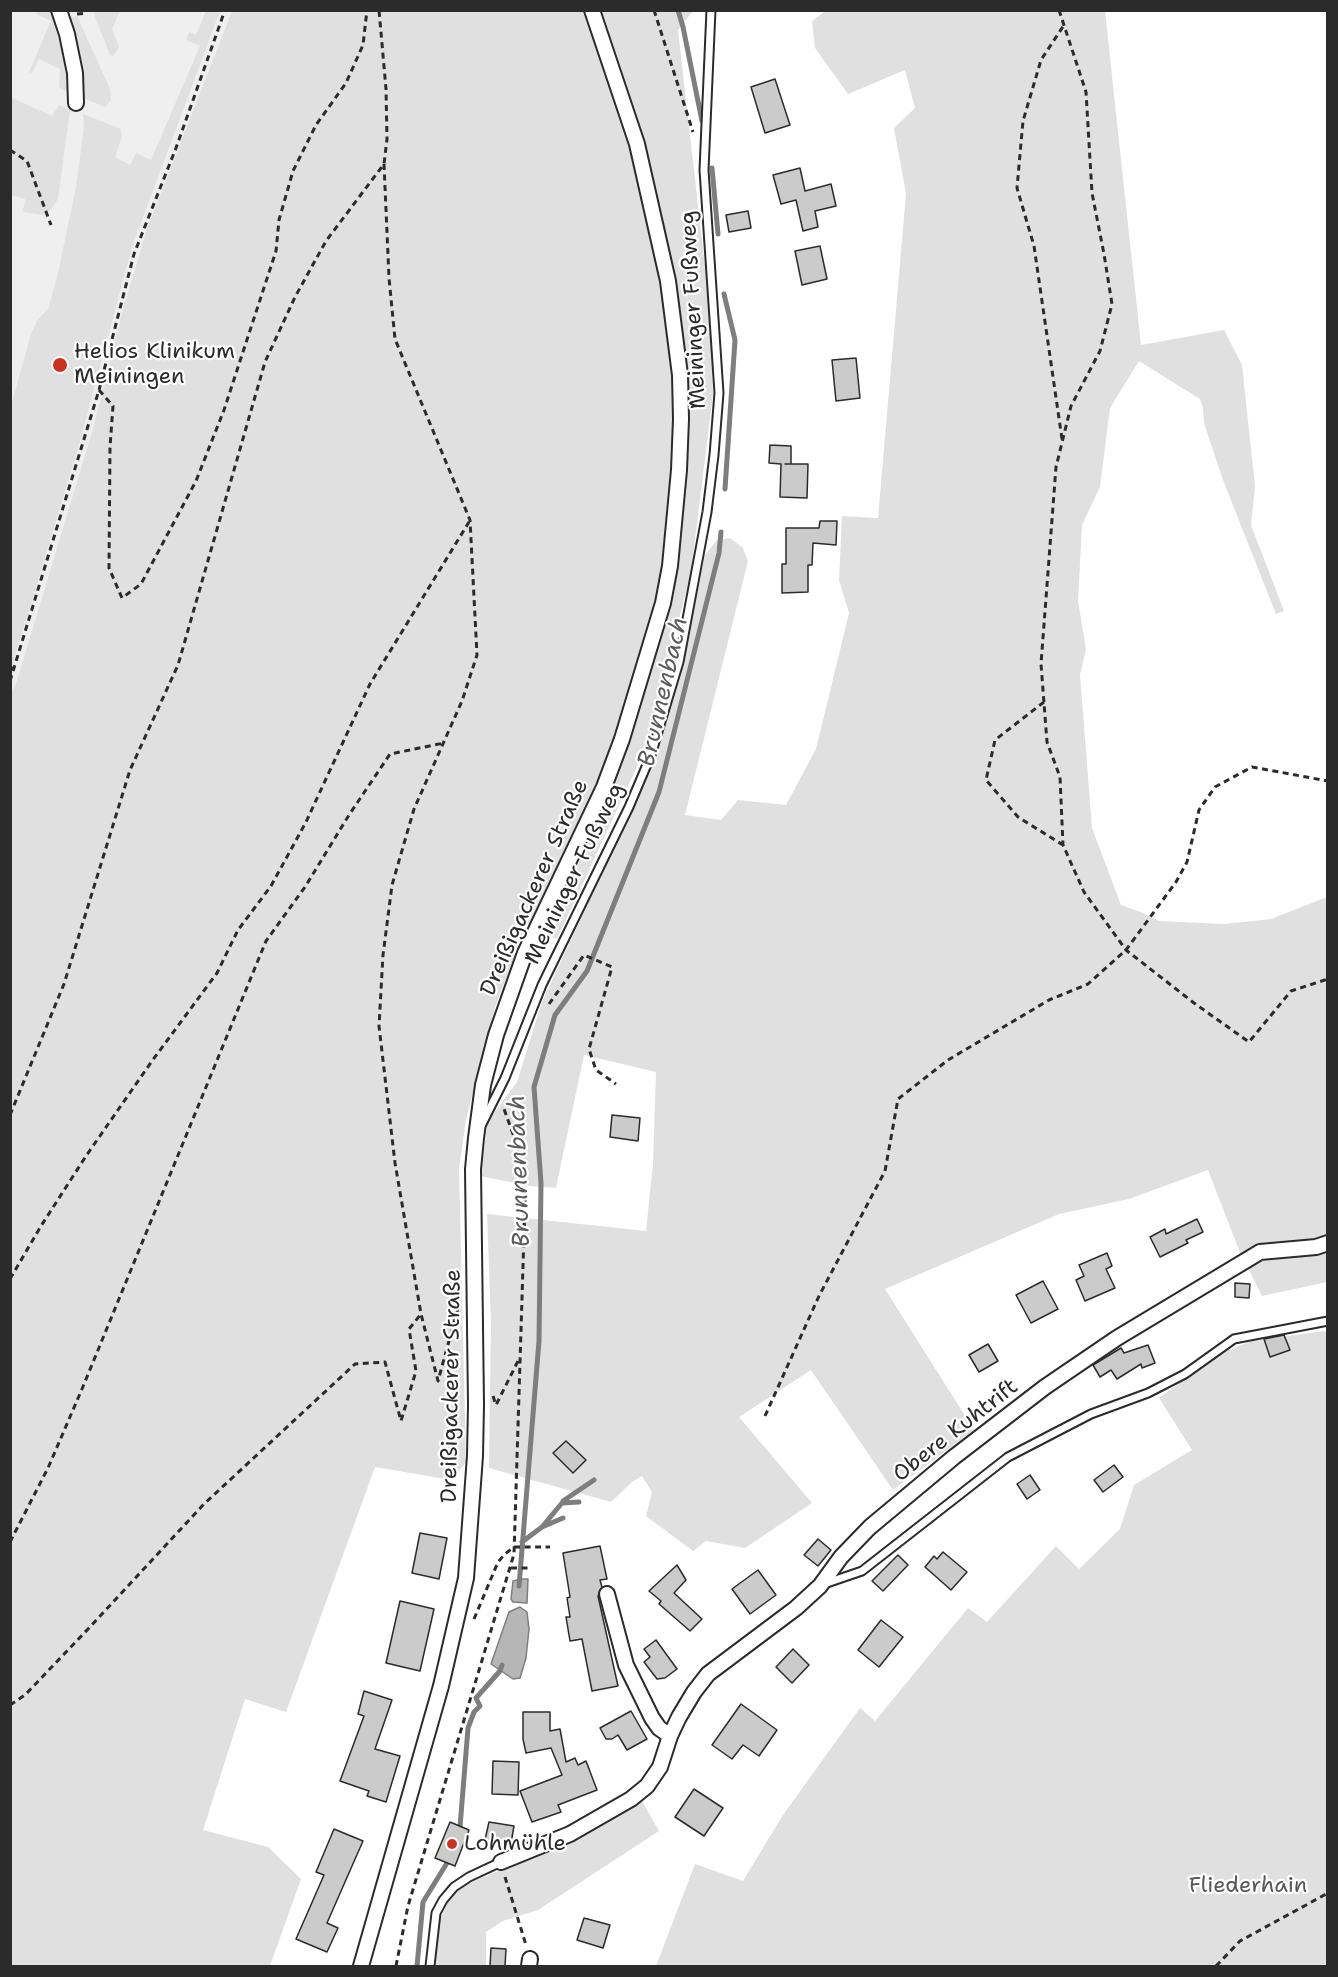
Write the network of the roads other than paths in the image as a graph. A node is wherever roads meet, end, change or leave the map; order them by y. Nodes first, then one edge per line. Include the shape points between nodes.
1 (59, 10) edge
2 (592, 10) edge
3 (711, 10) edge
4 (76, 103) dead end
5 (476, 1138) junction
6 (1328, 1243) edge
7 (1328, 1321) edge
8 (820, 1586) junction
9 (607, 1594) dead end
10 (670, 1736) junction
11 (501, 1862) joint
12 (361, 1966) edge
13 (430, 1966) edge

1 - 4 street via 75,73
2 - 5 street, Dreißigackerer Straße via 637,144 668,281 680,375 681,419 670,566 663,603 604,787 548,900 510,990 483,1085
3 - 5 lane, Meininger Fußweg via 704,170 719,393 707,512 679,662 651,755 629,807 542,985
5 - 12 street, Dreißigackerer Straße via 475,1456 466,1578 441,1686
6 - 8 street, Obere Kuhtrift via 1260,1252 1117,1338 982,1436 870,1527
7 - 8 lane via 1234,1339 1185,1374 1091,1414 1008,1457 862,1571
8 - 10 street, Obere Kuhtrift via 708,1674
9 - 10 street via 626,1665 652,1718
10 - 11 street, Obere Kuhtrift via 660,1767 647,1786 631,1799 570,1834
11 - 13 lane, Obere Kuhtrift via 469,1877 443,1900 436,1913

